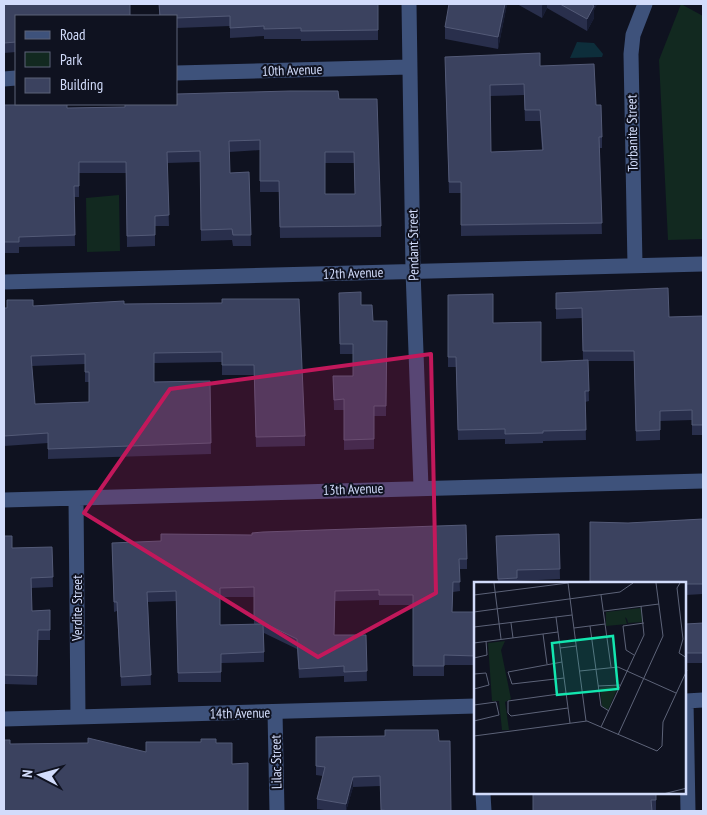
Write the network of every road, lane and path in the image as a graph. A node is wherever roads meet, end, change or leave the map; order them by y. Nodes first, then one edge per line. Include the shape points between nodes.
1 (409, 4) edge
2 (646, 4) edge
3 (409, 67) junction
4 (178, 73) edge
5 (703, 264) edge
6 (636, 265) junction
7 (413, 271) junction
8 (4, 282) edge
9 (703, 481) edge
10 (421, 487) junction
11 (76, 499) junction
12 (4, 500) edge
13 (703, 700) edge
14 (687, 701) edge
15 (474, 706) edge
16 (275, 712) junction
17 (78, 716) junction
18 (4, 719) edge
19 (687, 756) edge
20 (483, 795) edge
21 (277, 811) edge
22 (484, 811) edge
23 (688, 811) edge

1 - 3 street, Pendant Street
2 - 6 street, Torbanite Street via 633,35 631,54
3 - 4 street, 10th Avenue
3 - 7 street, Pendant Street
5 - 6 street, 12th Avenue
6 - 7 street, 12th Avenue
7 - 8 street, 12th Avenue
7 - 10 street, Pendant Street
9 - 10 street, 13th Avenue
10 - 11 street, 13th Avenue
11 - 12 street, 13th Avenue
11 - 17 street, Verdite Street
13 - 14 street
15 - 16 street, 14th Avenue
16 - 17 street, 14th Avenue
16 - 21 street, Lilac Street
17 - 18 street, 14th Avenue
19 - 23 street
20 - 22 street

